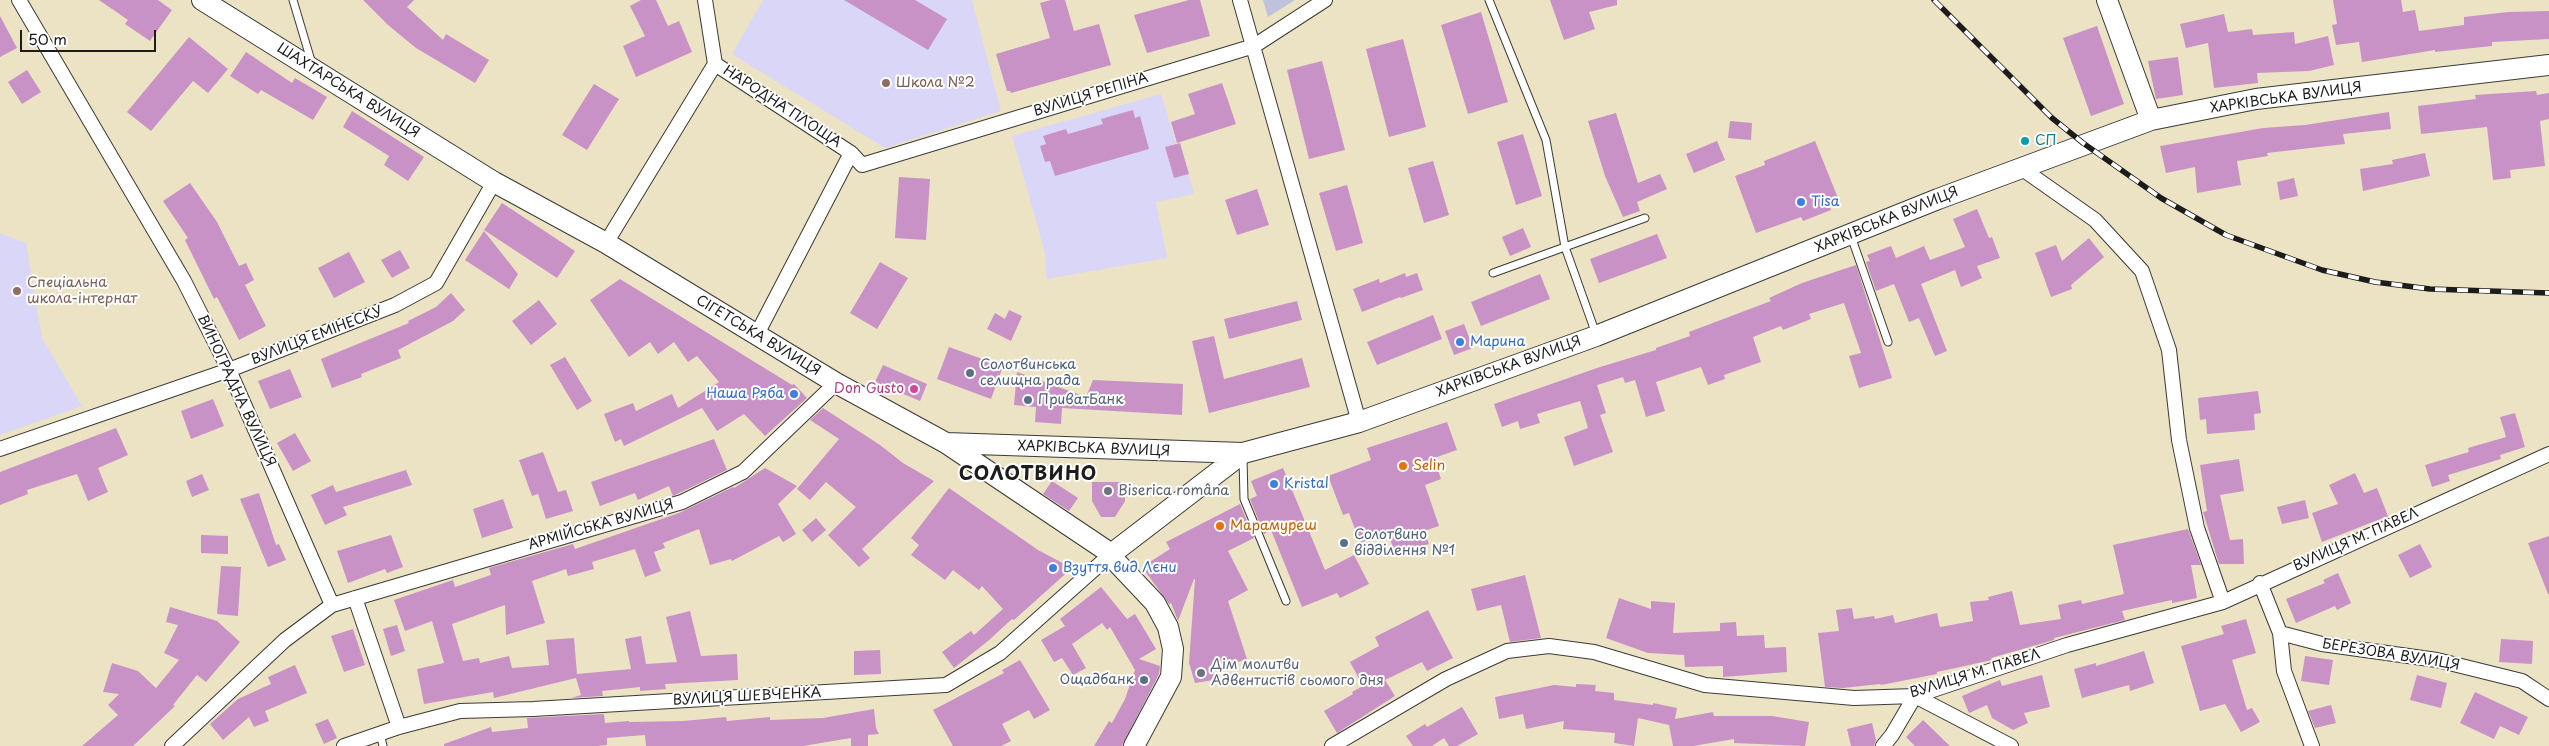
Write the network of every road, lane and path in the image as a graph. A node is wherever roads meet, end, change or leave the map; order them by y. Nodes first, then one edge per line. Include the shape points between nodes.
1 (19, 0) edge
2 (202, 0) edge
3 (294, 0) edge
4 (705, 0) edge
5 (1240, 0) edge
6 (1325, 0) edge
7 (1490, 0) edge
8 (2107, 0) edge
9 (1254, 46) junction
10 (715, 64) junction
11 (2549, 65) edge
12 (314, 69) junction
13 (2151, 120) junction
14 (852, 153) junction
15 (2021, 168) junction
16 (494, 182) junction
17 (1645, 218) dead end
18 (1850, 234) junction
19 (606, 243) junction
20 (1565, 248) junction
21 (1493, 273) dead end
22 (756, 336) junction
23 (1596, 336) junction
24 (1888, 342) dead end
25 (229, 370) junction
26 (836, 383) junction
27 (1360, 422) junction
28 (946, 443) junction
29 (0, 449) edge
30 (1243, 453) junction
31 (2549, 454) edge
32 (1110, 555) junction
33 (2260, 583) junction
34 (355, 598) junction
35 (1286, 601) dead end
36 (2223, 602) junction
37 (332, 605) junction
38 (2280, 632) junction
39 (1915, 696) junction
40 (2549, 699) edge
41 (399, 727) junction
42 (382, 740) edge
43 (172, 746) edge
44 (344, 746) edge
45 (1134, 746) edge
46 (1332, 746) edge
47 (1883, 746) edge
48 (2011, 746) edge
49 (2312, 746) edge

1 - 25 street, ВИНОГРАДНА ВУЛИЦЯ via 184,281
2 - 12 street, ШАХТАРСЬКА ВУЛИЦЯ
3 - 12 lane
4 - 10 street
5 - 9 street
6 - 9 street, ВУЛИЦЯ РЕПІНА
7 - 20 lane via 1546,140
8 - 13 street
9 - 14 street, ВУЛИЦЯ РЕПІНА via 862,165
9 - 27 street
10 - 14 street, НАРОДНА ПЛОЩА
10 - 19 street, НАРОДНА ПЛОЩА
11 - 13 street, ХАРКІВСЬКА ВУЛИЦЯ via 2256,99
12 - 16 street, ШАХТАРСЬКА ВУЛИЦЯ
13 - 15 street, ХАРКІВСЬКА ВУЛИЦЯ
14 - 22 street, НАРОДНА ПЛОЩА
15 - 18 street, ХАРКІВСЬКА ВУЛИЦЯ
15 - 36 street via 2095,220 2142,271 2170,350 2179,440 2197,528
16 - 19 street, СІГЕТСЬКА ВУЛИЦЯ
16 - 25 street, ВУЛИЦЯ ЕМІНЕСКУ via 436,283 395,305
17 - 20 lane
18 - 23 street, ХАРКІВСЬКА ВУЛИЦЯ
18 - 24 lane
19 - 22 street, СІГЕТСЬКА ВУЛИЦЯ
20 - 21 lane
20 - 23 lane
22 - 26 street, СІГЕТСЬКА ВУЛИЦЯ
23 - 27 street, ХАРКІВСЬКА ВУЛИЦЯ
25 - 29 street, ВУЛИЦЯ ЕМІНЕСКУ
25 - 37 street, ВИНОГРАДНА ВУЛИЦЯ
26 - 28 street, СІГЕТСЬКА ВУЛИЦЯ
26 - 34 street, АРМІЙСЬКА ВУЛИЦЯ via 743,472 682,502
27 - 30 street, ХАРКІВСЬКА ВУЛИЦЯ
28 - 30 street, ХАРКІВСЬКА ВУЛИЦЯ
28 - 32 street, СІГЕТСЬКА ВУЛИЦЯ
30 - 32 street, ХАРКІВСЬКА ВУЛИЦЯ
30 - 35 lane via 1244,498
31 - 33 street, ВУЛИЦЯ М. ПАВЕЛ
32 - 41 street, ВУЛИЦЯ ШЕВЧЕНКА via 1000,653 946,685 534,709 460,710
32 - 45 street, СІГЕТСЬКА ВУЛИЦЯ via 1155,603 1168,627 1173,650 1170,677
33 - 36 street, ВУЛИЦЯ М. ПАВЕЛ
33 - 38 street
34 - 37 street, АРМІЙСЬКА ВУЛИЦЯ
34 - 41 street
36 - 39 street, ВУЛИЦЯ М. ПАВЕЛ via 2067,645
37 - 43 street via 285,640
38 - 40 street, БЕРЕЗОВА ВУЛИЦЯ via 2322,644 2437,660 2522,681
38 - 49 street via 2284,671
39 - 46 street, ВУЛИЦЯ М. ПАВЕЛ via 1854,698 1705,686 1594,652 1549,646 1507,651 1446,679
39 - 47 street
39 - 48 street
41 - 42 street, ВУЛИЦЯ ШЕВЧЕНКА
42 - 44 street, ВУЛИЦЯ ШЕВЧЕНКА

